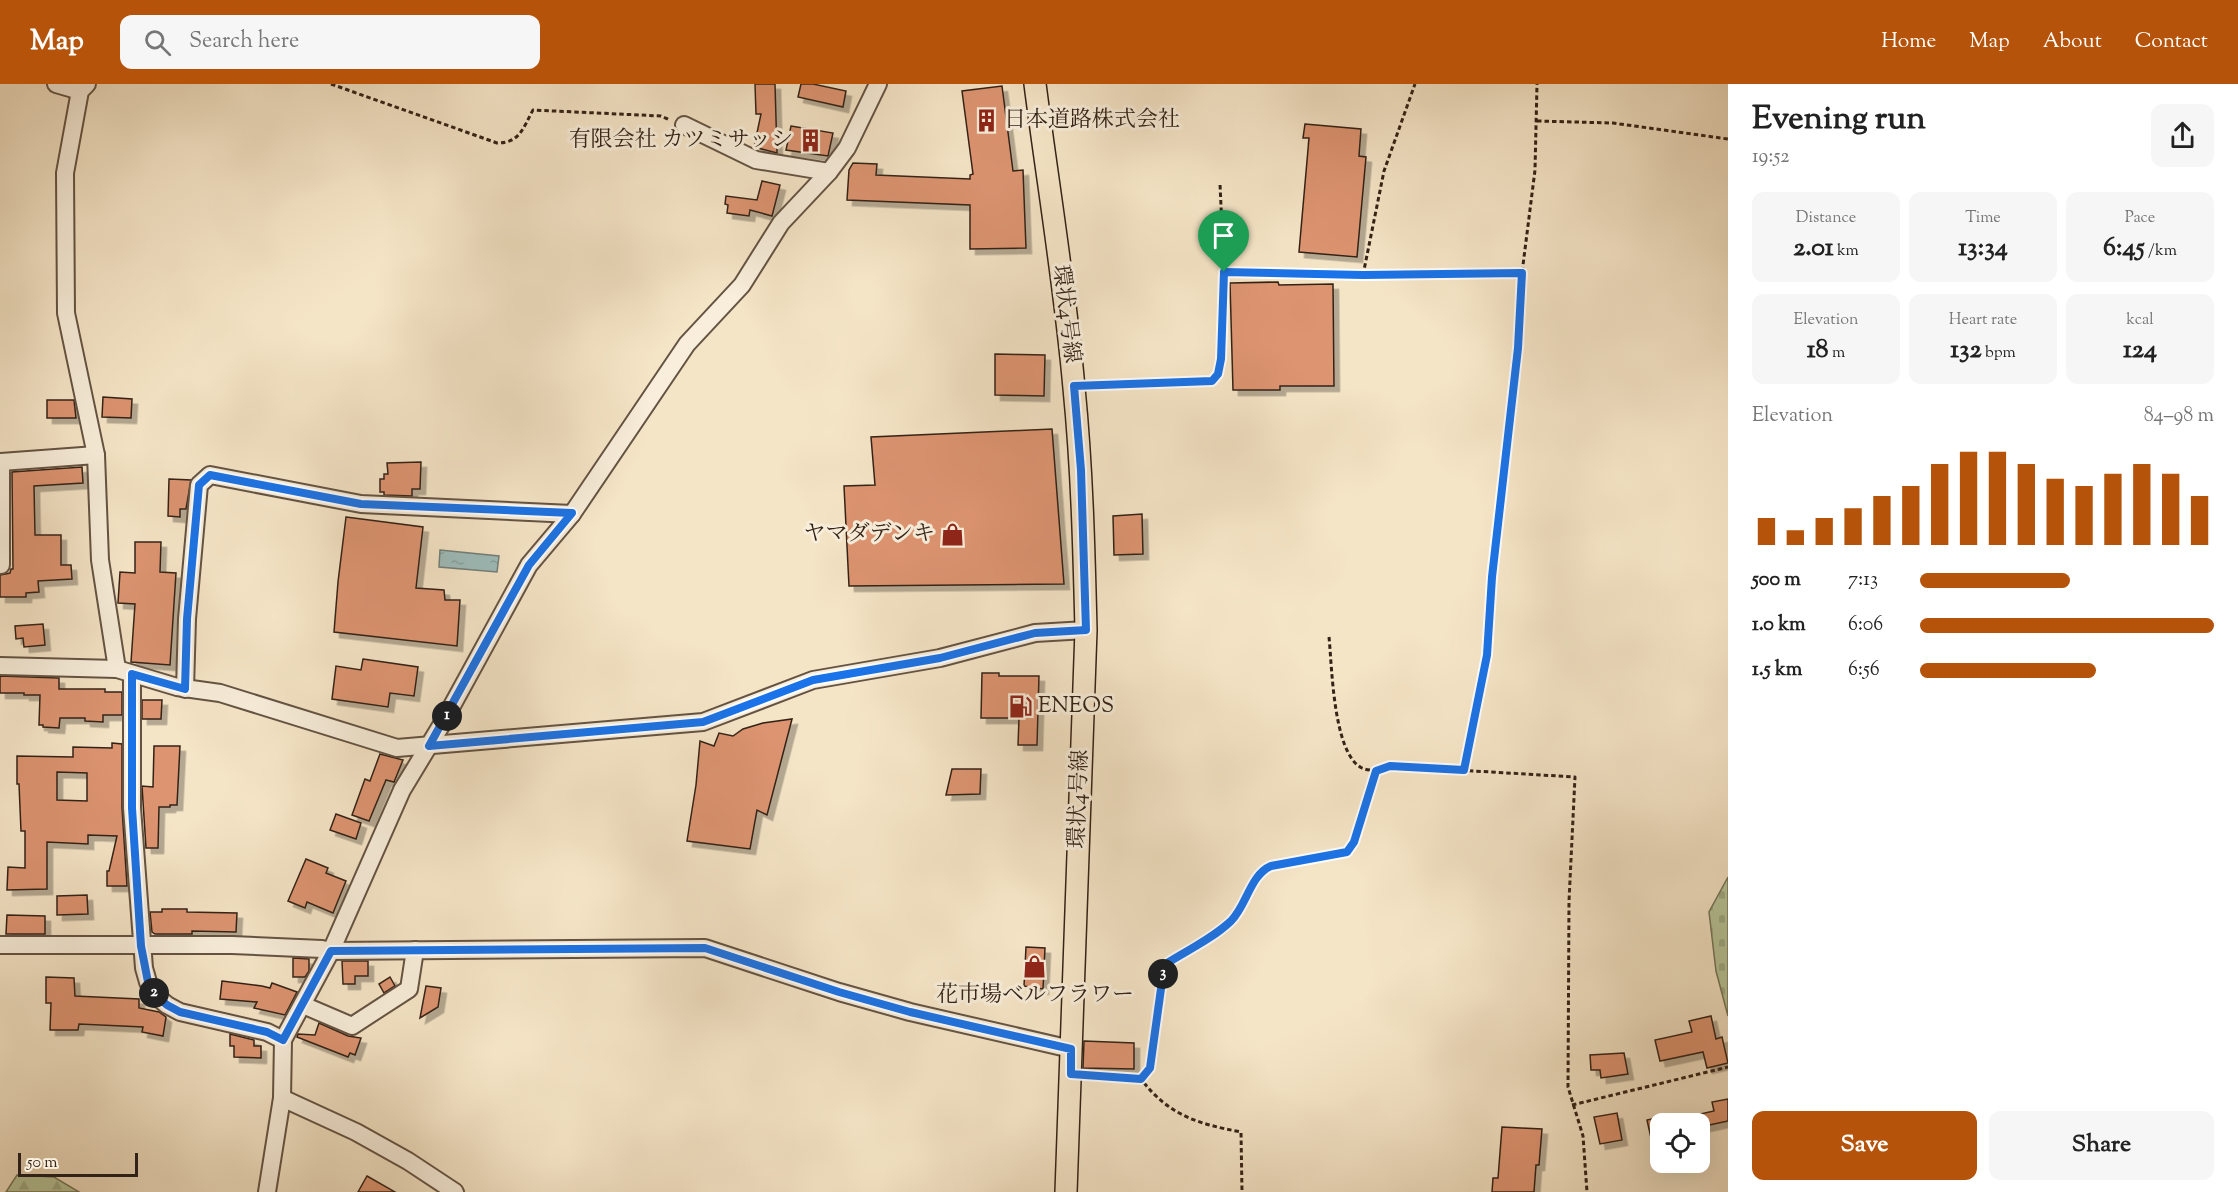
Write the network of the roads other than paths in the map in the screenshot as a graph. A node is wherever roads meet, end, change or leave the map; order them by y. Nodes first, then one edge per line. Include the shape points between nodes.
1 (56, 84) edge
2 (878, 84) edge
3 (1035, 84) edge
4 (84, 87) edge
5 (684, 125) road end
6 (829, 172) junction
7 (96, 455) junction
8 (572, 513) junction
9 (1, 565) edge
10 (1086, 630) junction
11 (0, 666) edge
12 (125, 671) junction
13 (185, 689) junction
14 (429, 746) junction
15 (0, 945) edge
16 (141, 946) junction
17 (416, 950) junction
18 (331, 951) junction
19 (303, 1005) junction
20 (283, 1040) junction
21 (1071, 1049) junction
22 (282, 1098) junction
23 (267, 1192) edge
24 (455, 1192) edge
25 (1066, 1192) edge

1 - 4 street
2 - 6 street via 847,148
3 - 10 main road, 環状4号線 via 1074,386
4 - 7 street via 65,173 66,313
5 - 6 street via 756,160
6 - 8 street via 781,223 742,285 687,344
7 - 9 street via 1,462
7 - 12 street via 100,560
8 - 13 street via 361,504 210,475 199,485
8 - 14 street via 529,565
10 - 14 street via 1035,633 940,658 813,680 703,722
10 - 21 main road, 環状4号線
11 - 12 street
12 - 13 street
12 - 16 street
13 - 14 street via 220,693 397,748
14 - 18 street via 402,790
15 - 16 street
16 - 18 street via 232,945
16 - 20 street via 148,982 167,1005 180,1012 267,1032
17 - 18 street
17 - 19 street via 409,989 352,1026
17 - 21 street via 705,948 910,1012
18 - 19 street
19 - 20 street
20 - 22 street
21 - 25 main road, 環状4号線
22 - 23 street
22 - 24 street via 356,1132

